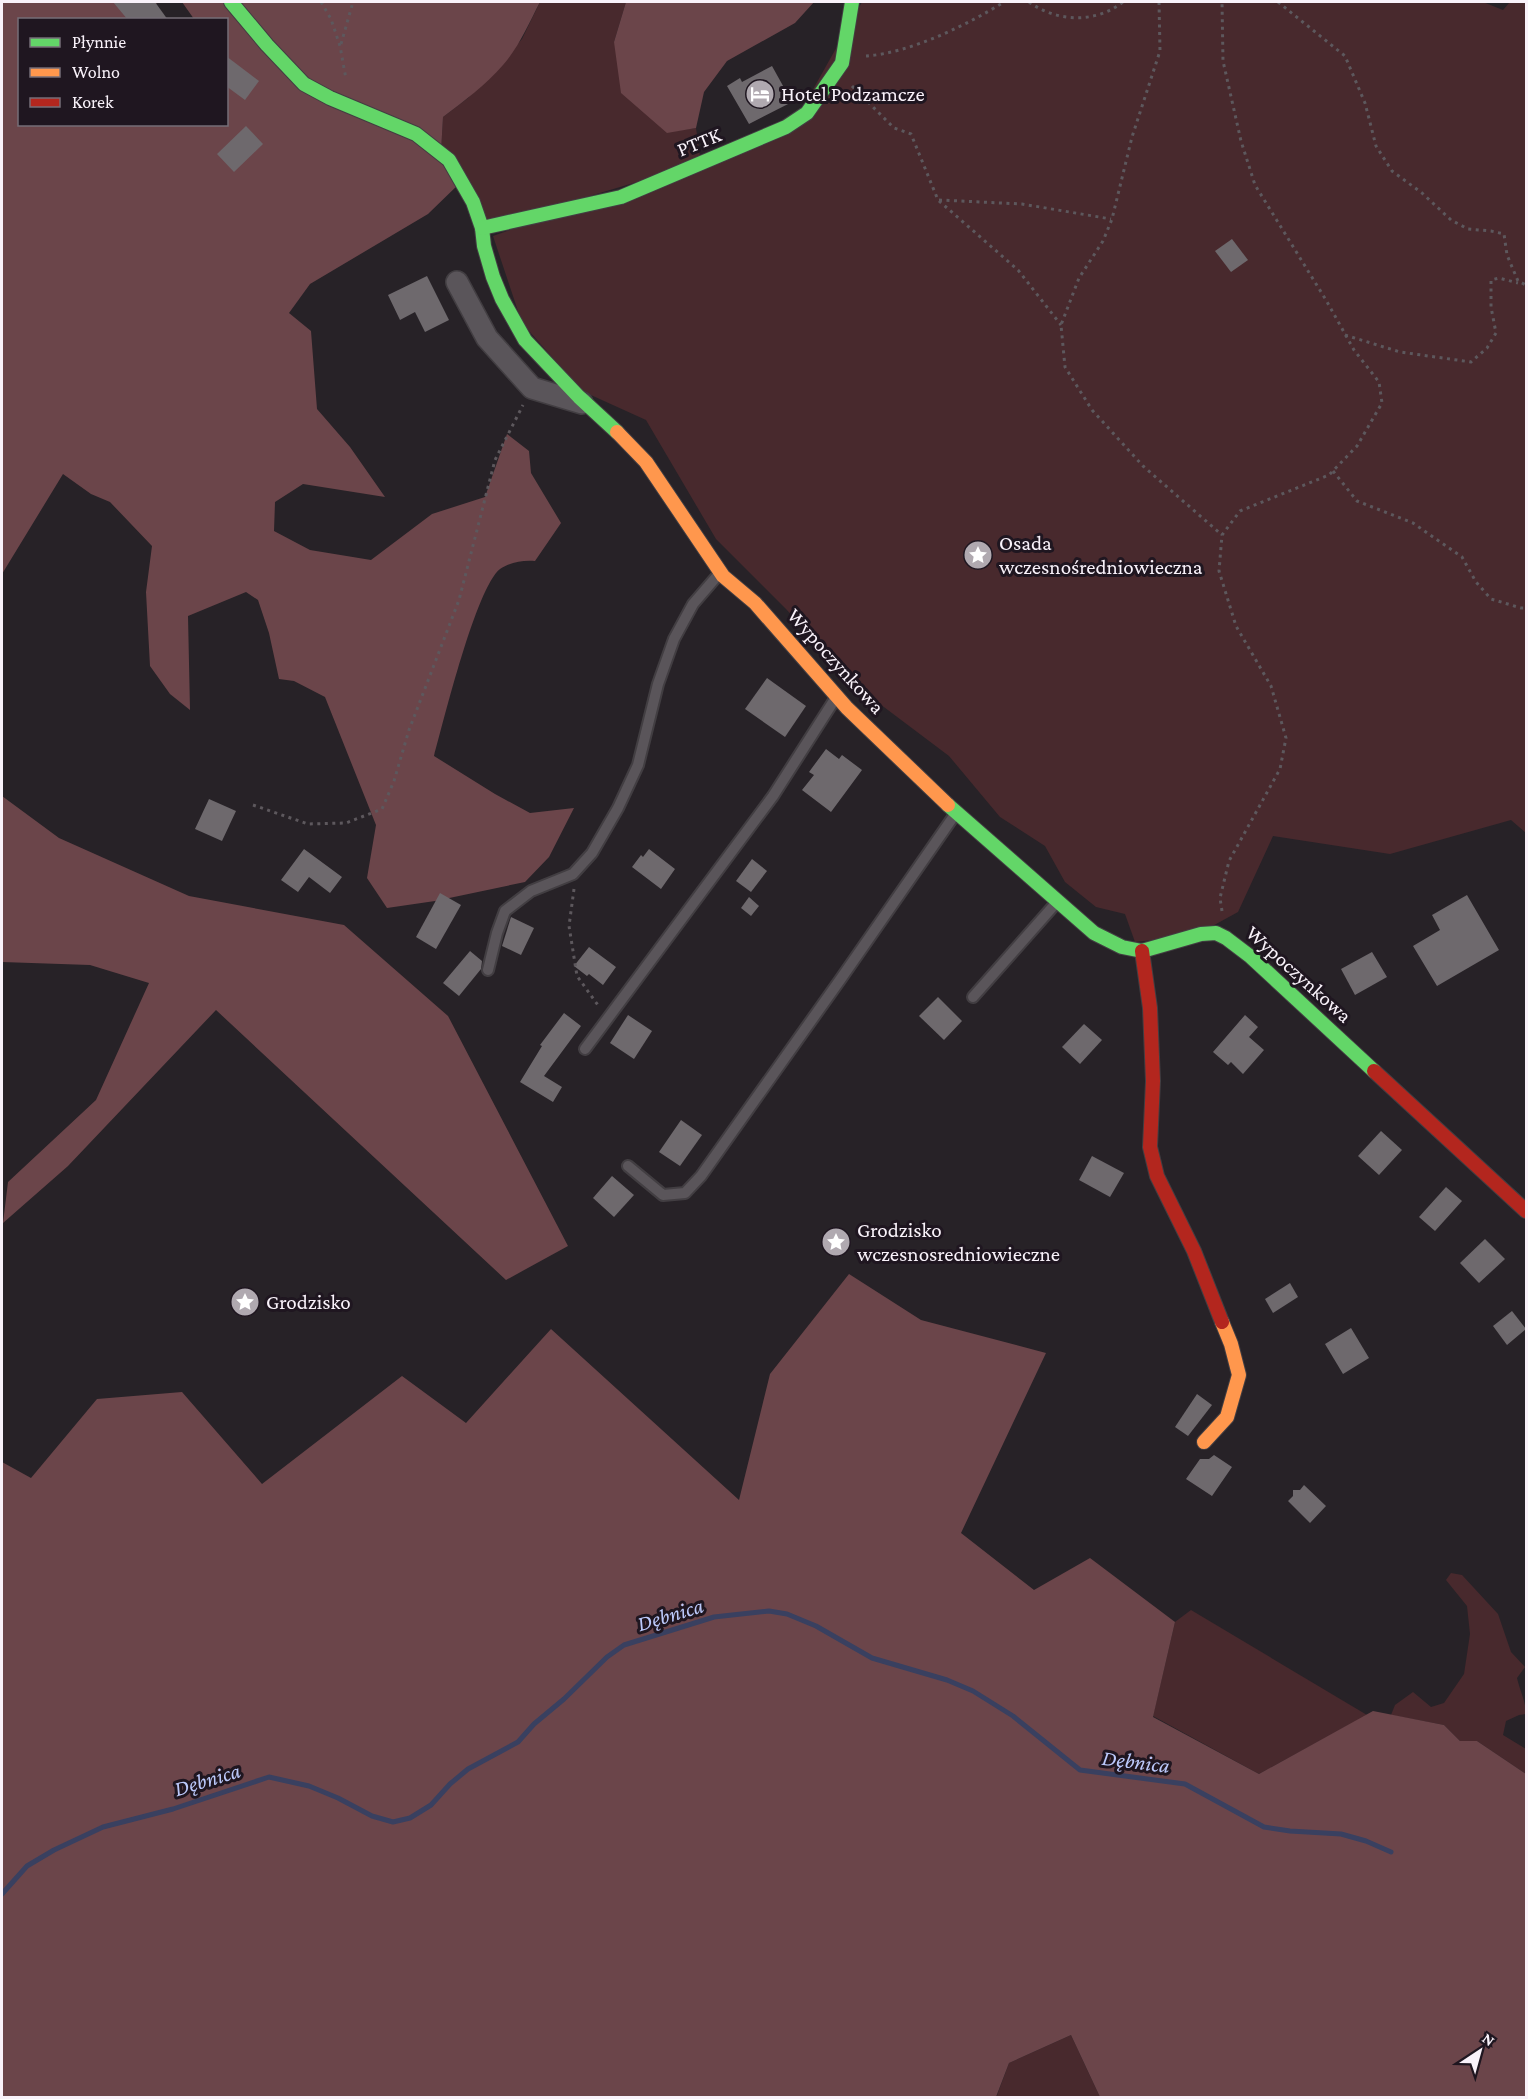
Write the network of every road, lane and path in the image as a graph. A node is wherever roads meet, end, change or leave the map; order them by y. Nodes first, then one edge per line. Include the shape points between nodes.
1 (231, 2) edge
2 (321, 2) edge
3 (353, 2) edge
4 (852, 2) edge
5 (1004, 2) edge
6 (1029, 2) edge
7 (1123, 2) edge
8 (1159, 2) edge
9 (1222, 2) edge
10 (1278, 2) edge
11 (340, 46) junction
12 (840, 64) junction
13 (347, 104) junction
14 (938, 200) junction
15 (1112, 219) junction
16 (482, 228) junction
17 (457, 282) dead end
18 (1520, 283) junction
19 (1527, 285) edge
20 (1061, 325) junction
21 (1346, 335) junction
22 (532, 388) junction
23 (586, 405) junction
24 (1333, 471) junction
25 (1222, 535) junction
26 (720, 572) junction
27 (1527, 608) edge
28 (837, 696) junction
29 (253, 805) dead end
30 (956, 813) junction
31 (579, 866) junction
32 (1058, 902) junction
33 (1226, 938) junction
34 (1142, 951) junction
35 (488, 970) dead end
36 (973, 997) dead end
37 (610, 1017) junction
38 (585, 1049) dead end
39 (628, 1166) dead end
40 (1527, 1210) edge
41 (1204, 1442) dead end

1 - 13 street, Wypoczynkowa via 304,84
2 - 11 path
3 - 11 path
4 - 12 street, PTTK
5 - 12 path via 926,41
6 - 7 path via 1067,18 1101,15
8 - 15 path via 1160,51 1132,137
9 - 21 path via 1222,61 1256,185
10 - 18 path via 1345,56 1365,103 1376,146 1392,171 1452,220 1468,229 1504,234 1507,255
11 - 13 path
12 - 14 path via 894,128 911,134
12 - 16 street, PTTK via 807,113 786,127 621,197
13 - 16 street, Wypoczynkowa via 416,134 433,146 461,179
14 - 15 path via 1022,204
14 - 20 path via 1018,270
15 - 20 path via 1080,278
16 - 23 street, Wypoczynkowa via 493,277 525,340
17 - 22 street via 487,338
18 - 19 path
18 - 21 path via 1491,280 1496,333 1471,362 1400,352
20 - 25 path via 1065,367 1092,410 1143,466
21 - 24 path via 1379,382 1382,403 1357,446
22 - 23 street
22 - 29 path via 495,460 459,600 382,809 346,823 308,824
23 - 26 street, Wypoczynkowa via 646,462
24 - 25 path via 1240,511
24 - 27 path via 1357,501 1413,523 1462,557 1476,582 1491,598
25 - 33 path via 1219,571 1236,626 1271,687 1286,738 1280,769 1229,861 1220,898
26 - 28 street, Wypoczynkowa via 755,603
26 - 31 lane via 693,604 674,639 658,684 638,765 618,808
28 - 30 street, Wypoczynkowa
28 - 37 lane via 773,796
30 - 32 street, Wypoczynkowa
30 - 39 lane via 701,1176 685,1193 663,1195
31 - 35 lane via 573,873 531,891 505,911
31 - 37 path via 569,926 577,976
32 - 34 street, Wypoczynkowa via 1094,933 1122,947
32 - 36 lane
33 - 34 street, Wypoczynkowa via 1216,933 1201,934
33 - 40 street, Wypoczynkowa
34 - 41 street via 1153,1071 1150,1147 1157,1176 1194,1251 1231,1344 1239,1375 1227,1417
37 - 38 lane

